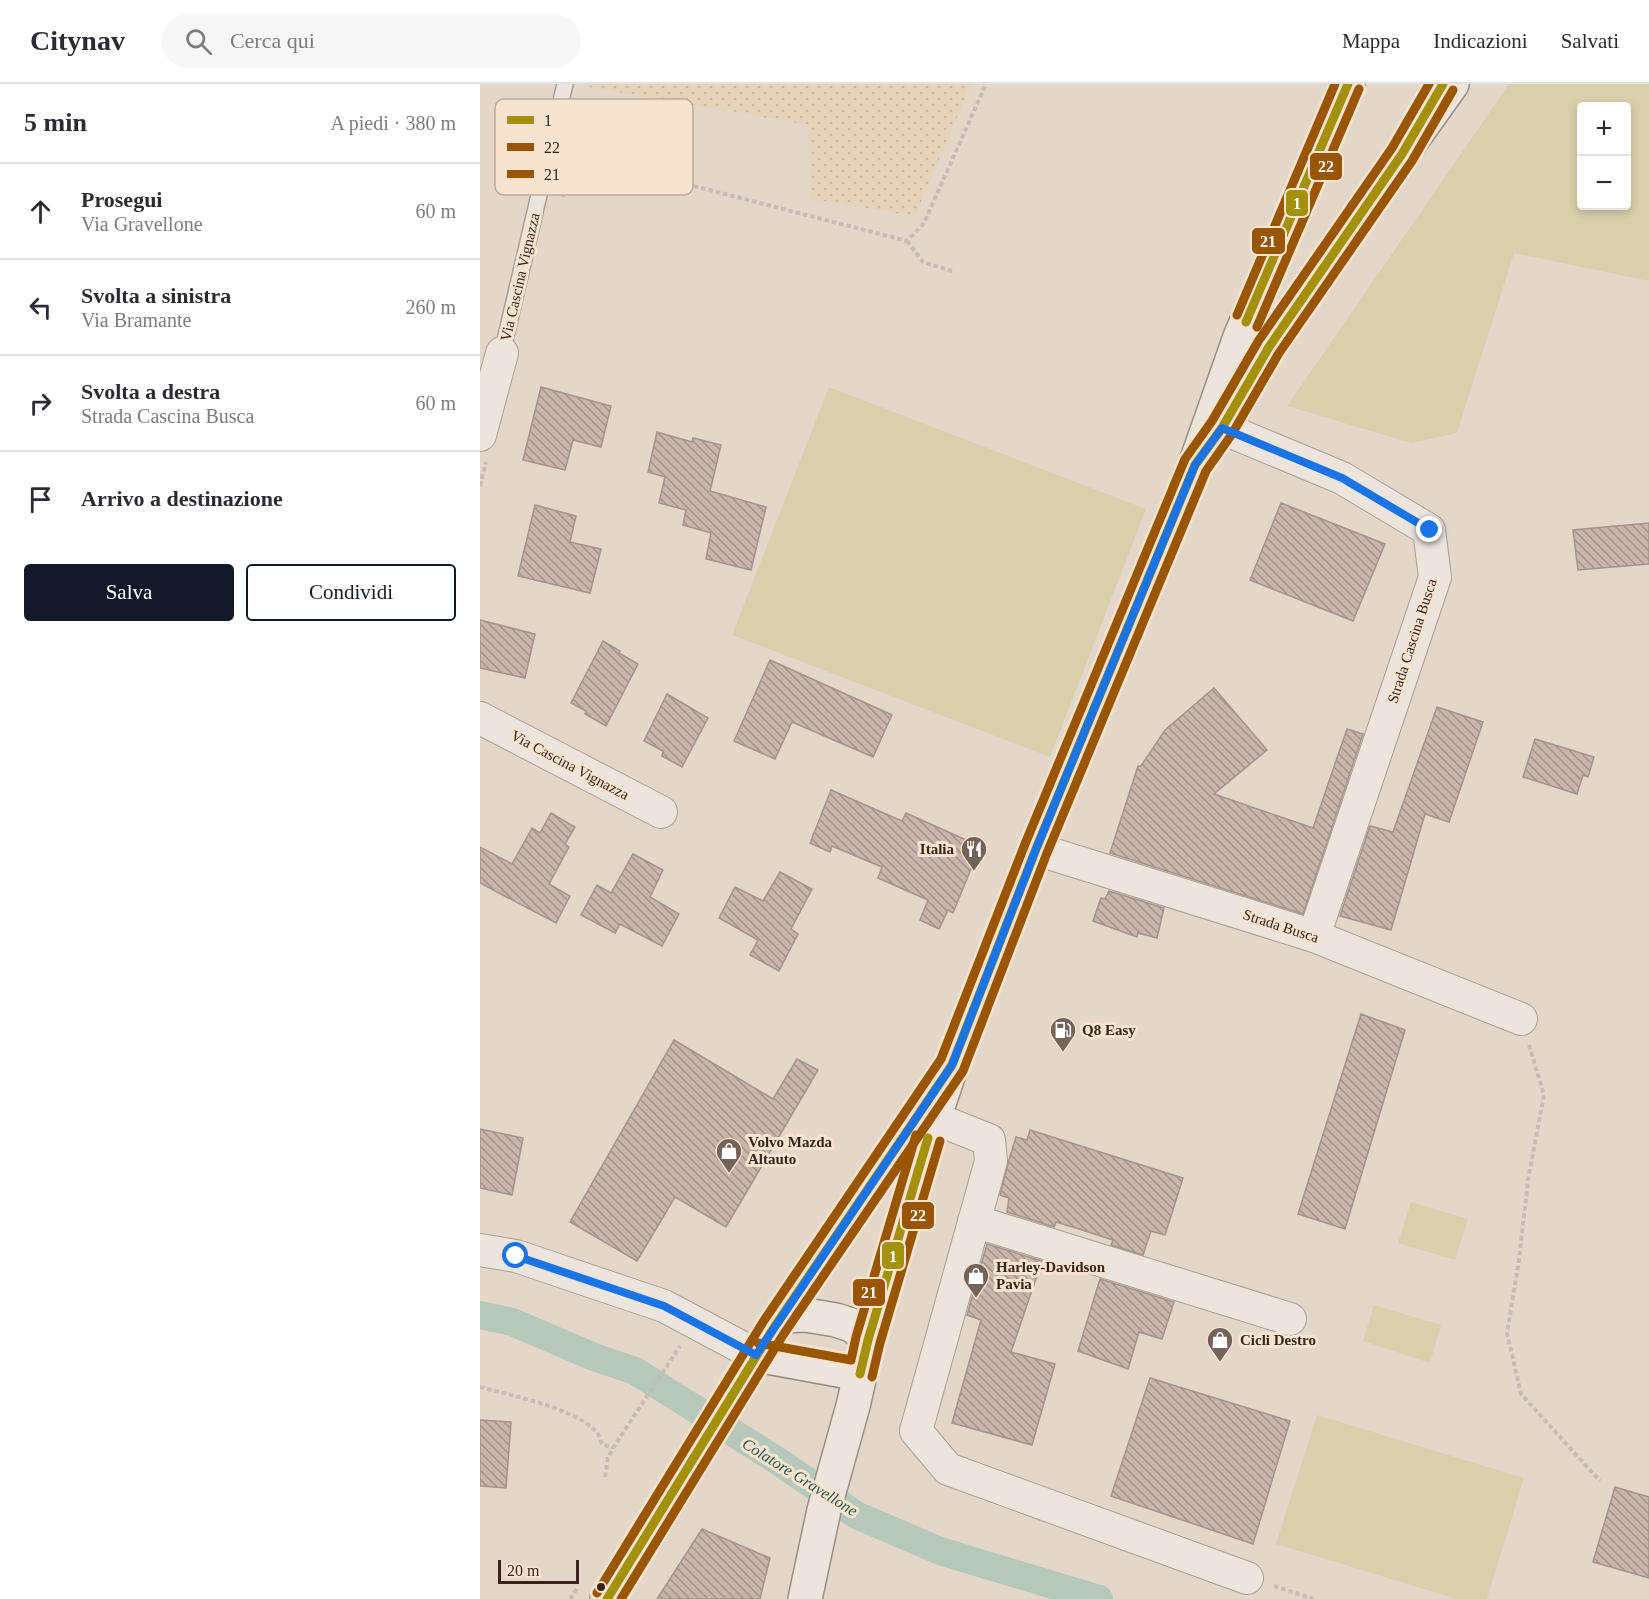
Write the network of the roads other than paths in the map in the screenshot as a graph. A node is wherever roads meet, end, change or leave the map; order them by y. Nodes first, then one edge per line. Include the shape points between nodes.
1 (566, 84) edge
2 (1348, 84) edge
3 (1443, 84) edge
4 (1452, 84) edge
5 (562, 99) edge
6 (1402, 154) junction
7 (540, 195) edge
8 (502, 353) joint
9 (1222, 428) junction
10 (480, 435) edge
11 (1195, 465) junction
12 (480, 718) edge
13 (660, 812) dead end
14 (1036, 849) junction
15 (1314, 936) junction
16 (1521, 1019) road end
17 (952, 1065) junction
18 (934, 1118) junction
19 (974, 1221) junction
20 (480, 1250) edge
21 (781, 1316) junction
22 (1290, 1318) dead end
23 (868, 1340) junction
24 (756, 1355) junction
25 (860, 1374) junction
26 (1247, 1578) road end
27 (607, 1599) edge
28 (805, 1599) edge

1 - 5 lane, Via Cascina Vignazza
2 - 11 main road via 1240,337
3 - 6 main road
4 - 6 main road
6 - 9 main road via 1269,347
7 - 8 lane, Via Cascina Vignazza
8 - 10 street, Via Cascina Vignazza
9 - 11 main road
9 - 15 street, Strada Cascina Busca via 1342,478 1430,530 1435,577
11 - 14 main road
12 - 13 street, Via Cascina Vignazza
14 - 15 street, Strada Busca
14 - 17 main road
15 - 16 street, Strada Busca
17 - 18 main road
17 - 21 main road
18 - 19 street via 989,1140 992,1161
18 - 23 main road
19 - 22 street
19 - 26 street via 916,1431 948,1469
20 - 24 street via 516,1256 664,1306
21 - 23 main road via 836,1320 854,1326
21 - 24 main road
23 - 25 main road
24 - 25 main road
24 - 27 main road
25 - 28 main road

